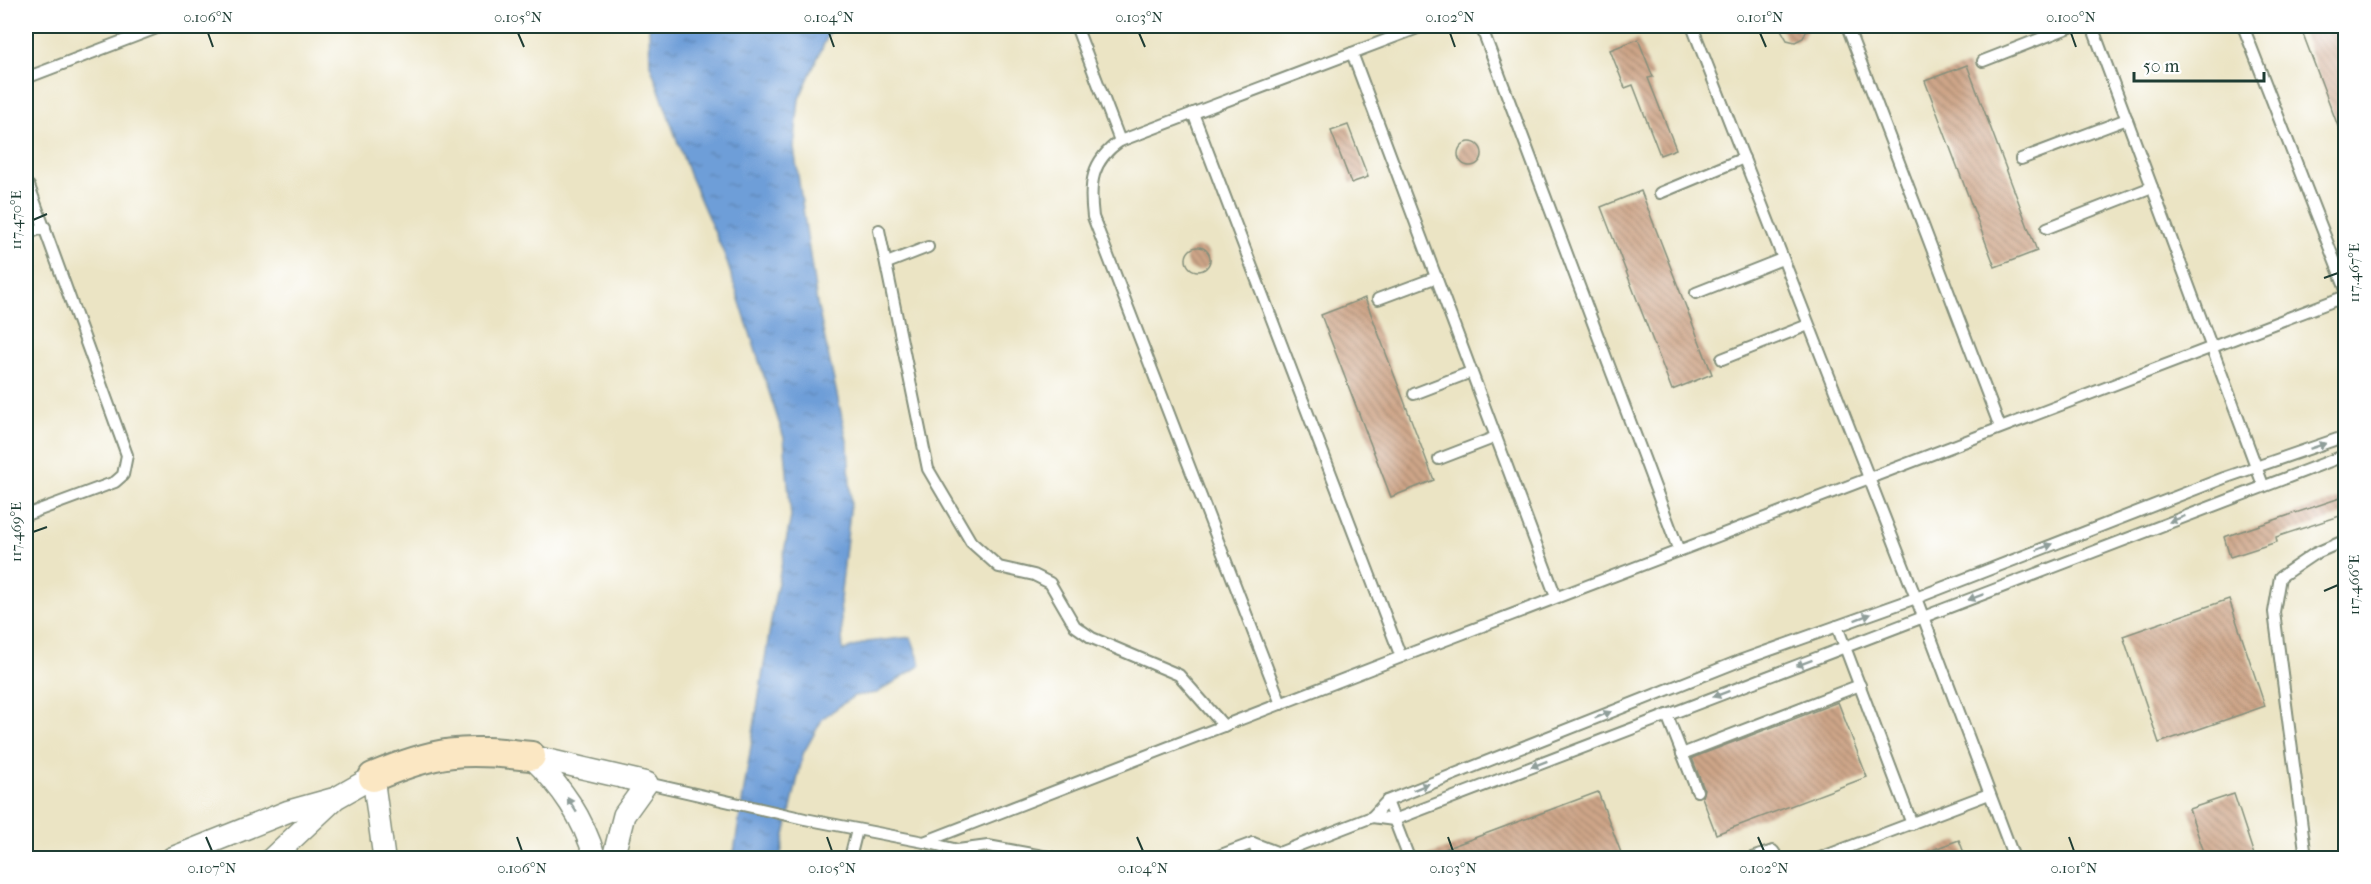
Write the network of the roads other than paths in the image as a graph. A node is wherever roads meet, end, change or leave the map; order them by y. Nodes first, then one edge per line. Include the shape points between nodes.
1 (162, 26) edge
2 (1076, 26) edge
3 (1423, 26) edge
4 (1481, 26) edge
5 (1692, 26) edge
6 (1847, 26) edge
7 (2073, 26) edge
8 (2092, 26) edge
9 (2243, 26) edge
10 (1352, 53) junction
11 (1983, 61) dead end
12 (26, 78) edge
13 (1193, 113) junction
14 (2127, 119) junction
15 (1120, 141) junction
16 (1744, 158) junction
17 (2021, 159) dead end
18 (29, 186) dead end
19 (2152, 187) junction
20 (1660, 193) dead end
21 (45, 227) junction
22 (2047, 228) dead end
23 (879, 230) dead end
24 (26, 234) edge
25 (928, 247) dead end
26 (1782, 259) junction
27 (887, 263) junction
28 (1437, 277) junction
29 (2346, 290) edge
30 (1696, 293) dead end
31 (2346, 296) edge
32 (1378, 299) dead end
33 (1808, 325) junction
34 (2211, 346) junction
35 (1722, 359) dead end
36 (1471, 372) junction
37 (1414, 394) dead end
38 (2000, 427) junction
39 (2346, 436) edge
40 (1496, 437) junction
41 (2346, 455) edge
42 (1439, 459) dead end
43 (2257, 466) junction
44 (1868, 477) junction
45 (2263, 485) junction
46 (26, 515) edge
47 (2346, 540) edge
48 (1679, 551) junction
49 (1556, 597) junction
50 (1916, 598) junction
51 (1923, 618) junction
52 (1837, 626) junction
53 (1845, 648) junction
54 (1401, 657) junction
55 (1860, 685) junction
56 (1281, 704) junction
57 (1667, 715) junction
58 (1224, 726) junction
59 (1682, 754) junction
60 (531, 756) junction
61 (373, 777) junction
62 (646, 783) junction
63 (1696, 791) dead end
64 (1989, 794) junction
65 (336, 798) junction
66 (1387, 801) junction
67 (1372, 817) junction
68 (1394, 820) junction
69 (1912, 824) junction
70 (857, 830) junction
71 (924, 842) junction
72 (1253, 843) junction
73 (958, 850) junction
74 (1276, 856) edge
75 (172, 858) edge
76 (272, 858) edge
77 (384, 858) edge
78 (595, 858) edge
79 (613, 858) edge
80 (850, 858) edge
81 (968, 858) edge
82 (1054, 858) edge
83 (1213, 858) edge
84 (1259, 858) edge
85 (1409, 858) edge
86 (1752, 858) edge
87 (1778, 858) edge
88 (1820, 858) edge
89 (2014, 858) edge
90 (2306, 858) edge

1 - 12 lane
2 - 15 lane
3 - 10 lane
4 - 48 lane
5 - 16 lane
6 - 38 lane
7 - 11 lane
8 - 14 lane
9 - 29 lane
10 - 13 lane
10 - 28 lane
13 - 15 lane
13 - 54 lane
14 - 17 lane
14 - 19 lane
15 - 56 lane via 1105,151 1093,171 1093,217
16 - 20 lane
16 - 26 lane
18 - 21 lane
19 - 22 lane
19 - 34 lane
21 - 24 lane
21 - 46 lane via 127,454 123,475 115,482
23 - 27 lane
25 - 27 lane
26 - 30 lane
26 - 33 lane
27 - 58 lane via 928,469 971,542 999,567 1050,583 1075,626 1092,638 1179,675
28 - 32 lane
28 - 36 lane
31 - 34 lane
33 - 35 lane
33 - 44 lane
34 - 38 lane
34 - 43 lane
36 - 37 lane
36 - 40 lane
38 - 44 lane
43 -> 39 lane
40 - 42 lane
40 - 49 lane
41 - 45 lane
43 - 45 lane
50 -> 43 lane
44 - 48 lane
44 - 50 lane
45 -> 51 lane
47 - 90 lane via 2314,554 2280,577 2274,612
48 - 49 lane
49 - 54 lane
50 - 51 lane
52 -> 50 lane
51 - 53 lane
51 - 64 lane
52 - 53 lane
66 -> 52 lane
53 - 55 lane
53 -> 57 lane
54 - 56 lane
55 - 59 lane
55 - 69 lane
56 - 58 lane
57 - 59 lane
57 -> 68 lane
58 - 71 lane
59 - 63 lane
60 - 61 street via 451,751 416,759
60 - 62 street
78 -> 60 street via 574,806
61 - 65 street
61 - 77 street
62 - 70 lane
62 - 79 street via 624,815
64 - 69 lane
64 - 89 lane
65 - 75 street via 288,811
65 - 76 street
66 - 67 lane
66 - 68 lane
67 - 68 lane
67 - 74 lane
68 - 85 lane
69 - 88 lane
70 - 71 lane
70 - 80 lane
71 - 73 lane
72 - 74 lane
72 - 83 lane
72 - 84 lane
73 - 81 lane
73 - 82 lane via 988,846
86 - 87 lane via 1773,851

